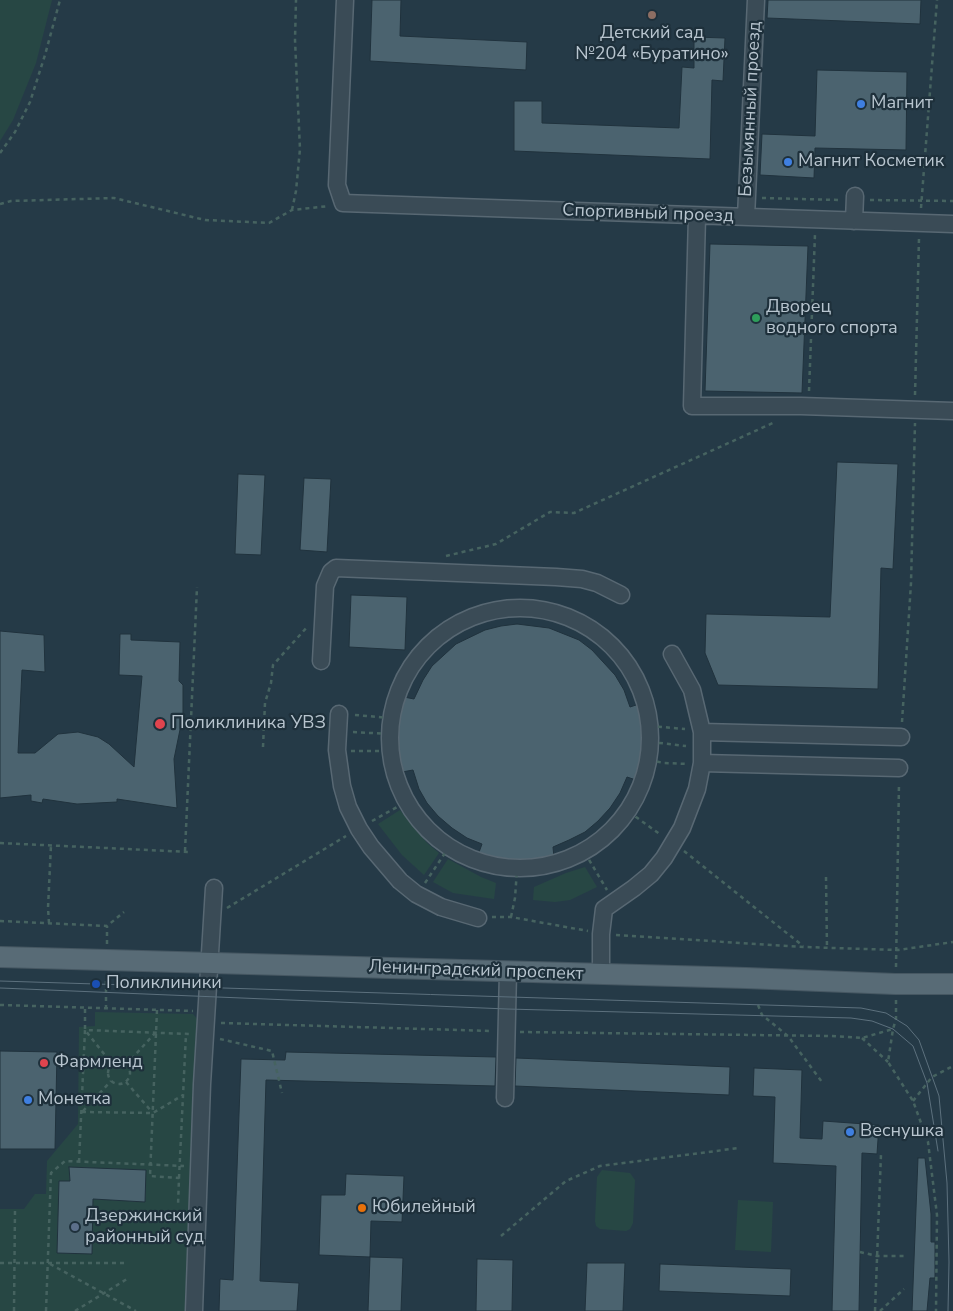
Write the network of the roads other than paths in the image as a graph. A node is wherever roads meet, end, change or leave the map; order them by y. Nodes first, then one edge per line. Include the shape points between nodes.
1 (345, 0) edge
2 (756, 0) edge
3 (855, 196) dead end
4 (697, 216) junction
5 (746, 217) junction
6 (854, 221) junction
7 (953, 224) edge
8 (953, 411) edge
9 (621, 595) dead end
10 (672, 654) dead end
11 (321, 661) dead end
12 (347, 714) road end
13 (695, 730) junction
14 (901, 737) road end
15 (702, 763) junction
16 (899, 768) road end
17 (517, 870) joint
18 (214, 888) dead end
19 (478, 918) road end
20 (0, 957) edge
21 (208, 963) junction
22 (508, 972) junction
23 (601, 974) junction
24 (953, 984) edge
25 (505, 1098) dead end
26 (194, 1311) edge

1 - 4 street, Спортивный проезд via 337,185 342,203
2 - 5 street, Безымянный проезд
3 - 6 street
4 - 5 street, Спортивный проезд
4 - 8 street via 692,406
5 - 6 street, Спортивный проезд
6 - 7 street, Спортивный проезд
9 - 11 street via 582,579 336,568 324,586
10 - 13 street via 692,690
12 - 19 street via 337,750 348,807 359,829 383,863 416,894
13 - 14 street
13 - 15 street via 703,747
15 - 16 street
15 - 23 street via 692,805 674,843 651,874 604,909
17 - 17 street via 480,861 449,847 423,824 406,802 392,766 390,726 394,701 405,675 433,640 454,625 479,614 505,608 532,608 551,611 588,628 626,662 644,695 650,734 649,760 641,791 630,811 609,834 585,853 555,865
18 - 21 street
20 - 21 main road, Ленинградский проспект
21 - 22 main road, Ленинградский проспект
21 - 26 street
22 - 23 main road, Ленинградский проспект
22 - 25 street
23 - 24 main road, Ленинградский проспект

